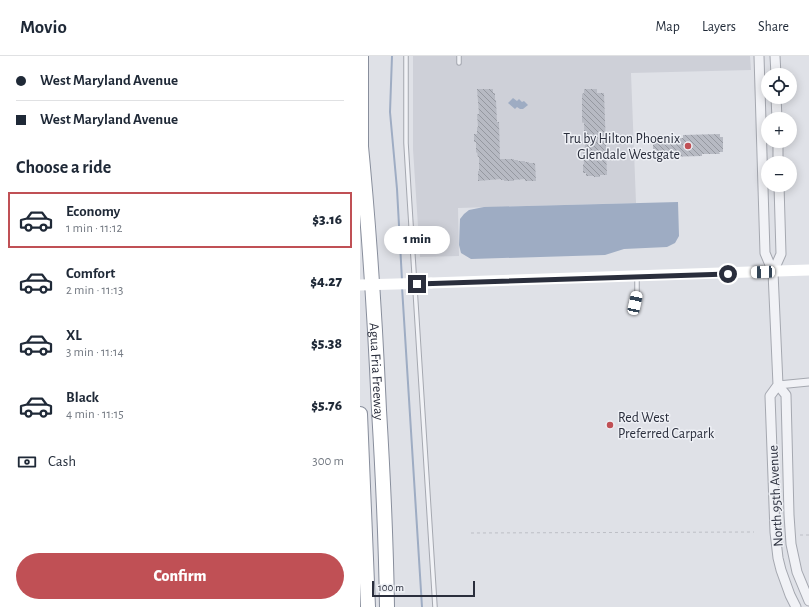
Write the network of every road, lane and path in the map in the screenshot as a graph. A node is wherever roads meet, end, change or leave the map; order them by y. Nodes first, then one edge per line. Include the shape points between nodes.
1 (361, 56) edge
2 (406, 56) edge
3 (459, 56) edge
4 (759, 56) edge
5 (775, 56) edge
6 (459, 63) dead end
7 (776, 68) edge
8 (360, 140) edge
9 (779, 192) edge
10 (809, 270) edge
11 (773, 272) junction
12 (637, 277) junction
13 (360, 285) edge
14 (635, 303) dead end
15 (809, 382) edge
16 (778, 384) junction
17 (360, 414) edge
18 (754, 532) dead end
19 (471, 533) dead end
20 (800, 535) dead end
21 (809, 535) edge
22 (360, 560) edge
23 (387, 574) junction
24 (809, 601) edge
25 (361, 607) edge
26 (368, 607) edge
27 (387, 607) edge
28 (393, 607) edge
29 (434, 607) edge
30 (796, 607) edge

1 - 8 highway, Agua Fria Freeway
2 - 29 lane via 406,143
3 - 6 lane
4 - 11 street, North 95th Avenue via 765,253
5 - 7 street
8 - 23 highway, Agua Fria Freeway via 376,344
9 - 11 street, North 95th Avenue via 781,254
10 - 11 main road
11 - 12 main road
11 - 16 street, North 95th Avenue
12 - 13 main road, bridge
12 - 14 lane
15 - 16 street
16 - 24 street, North 95th Avenue via 786,395 791,544 797,572
16 - 30 street, North 95th Avenue via 770,396 774,532 781,570
17 - 26 highway
18 - 19 path
20 - 21 path
22 - 25 highway
23 - 27 highway, Agua Fria Freeway
23 - 28 highway

